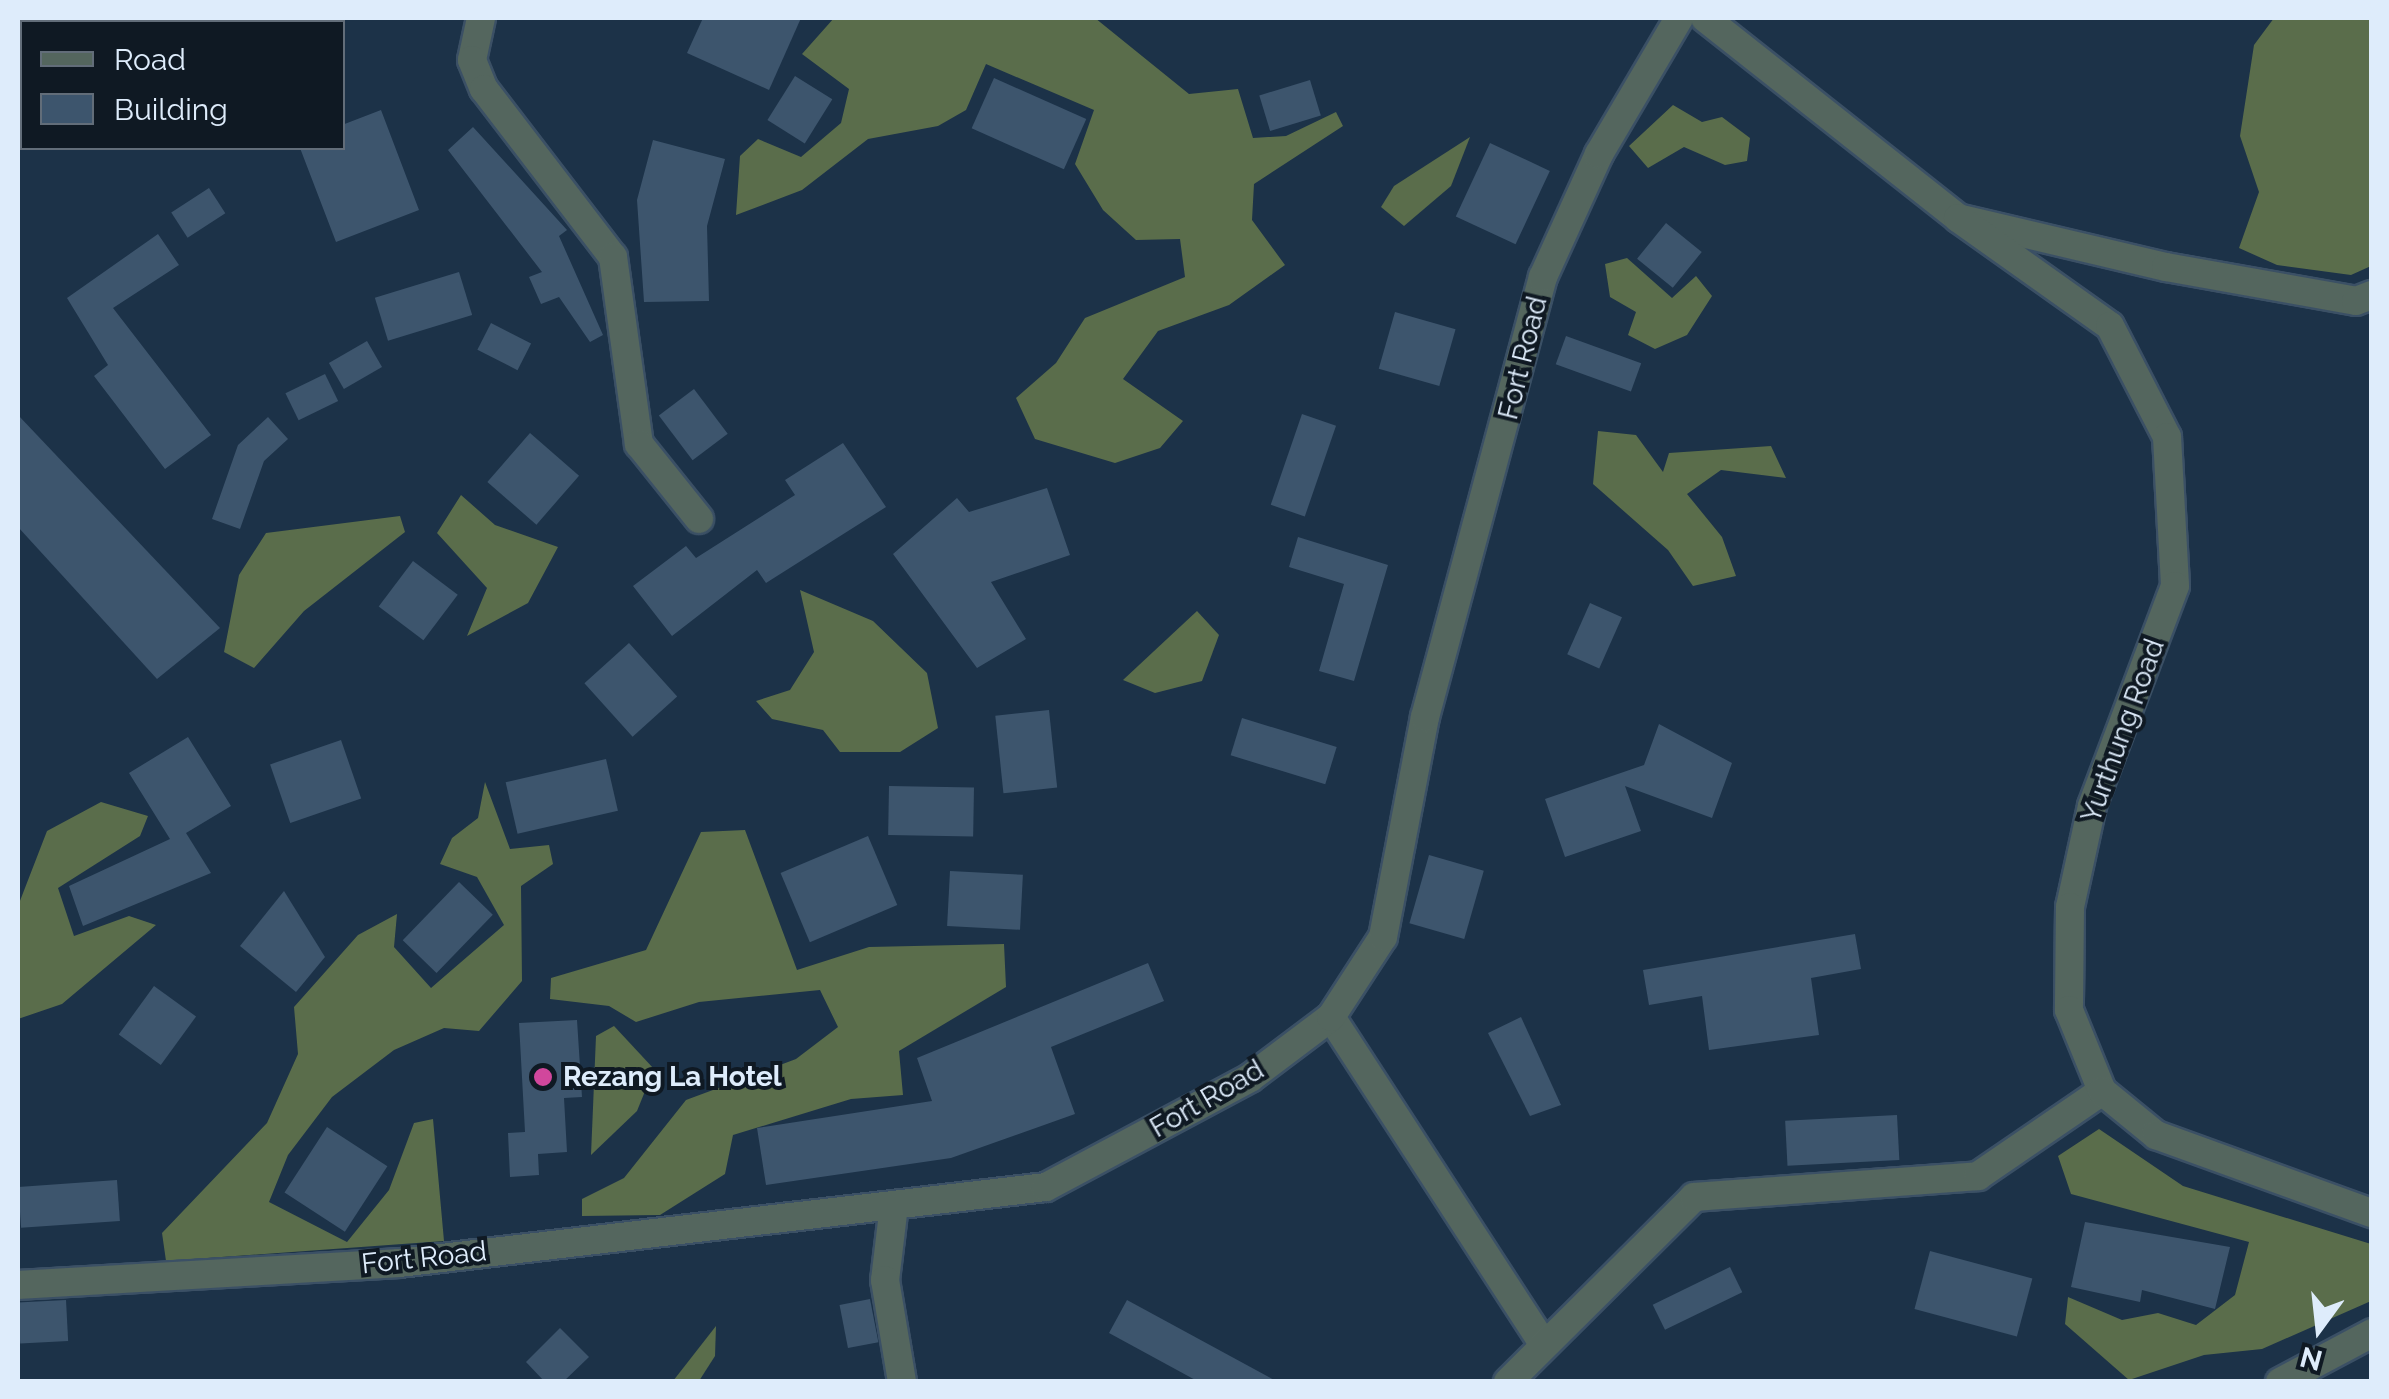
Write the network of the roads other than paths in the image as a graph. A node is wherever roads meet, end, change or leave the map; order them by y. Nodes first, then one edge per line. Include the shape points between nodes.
1 (481, 18) edge
2 (1679, 18) edge
3 (1704, 18) edge
4 (1958, 218) junction
5 (2372, 295) edge
6 (698, 519) dead end
7 (1332, 1016) junction
8 (2102, 1091) junction
9 (894, 1205) junction
10 (2372, 1213) edge
11 (18, 1285) edge
12 (2372, 1334) edge
13 (1544, 1345) junction
14 (902, 1382) edge
15 (1508, 1382) edge
16 (2280, 1382) edge

1 - 6 street via 472,60 484,89 613,257 639,444
2 - 7 street, Fort Road via 1599,154 1543,277 1425,717 1383,937
3 - 4 street, Yurthung Road
4 - 5 street via 2166,267 2356,300
4 - 8 street, Yurthung Road via 2110,326 2167,436 2175,586 2092,806 2070,907 2069,1010
7 - 9 street, Fort Road via 1250,1078 1046,1187
7 - 13 street
8 - 10 street, Yurthung Road via 2156,1135
8 - 13 street via 1978,1176 1694,1197
9 - 11 street, Fort Road via 399,1263
9 - 14 street via 886,1280
12 - 16 street
13 - 15 street

